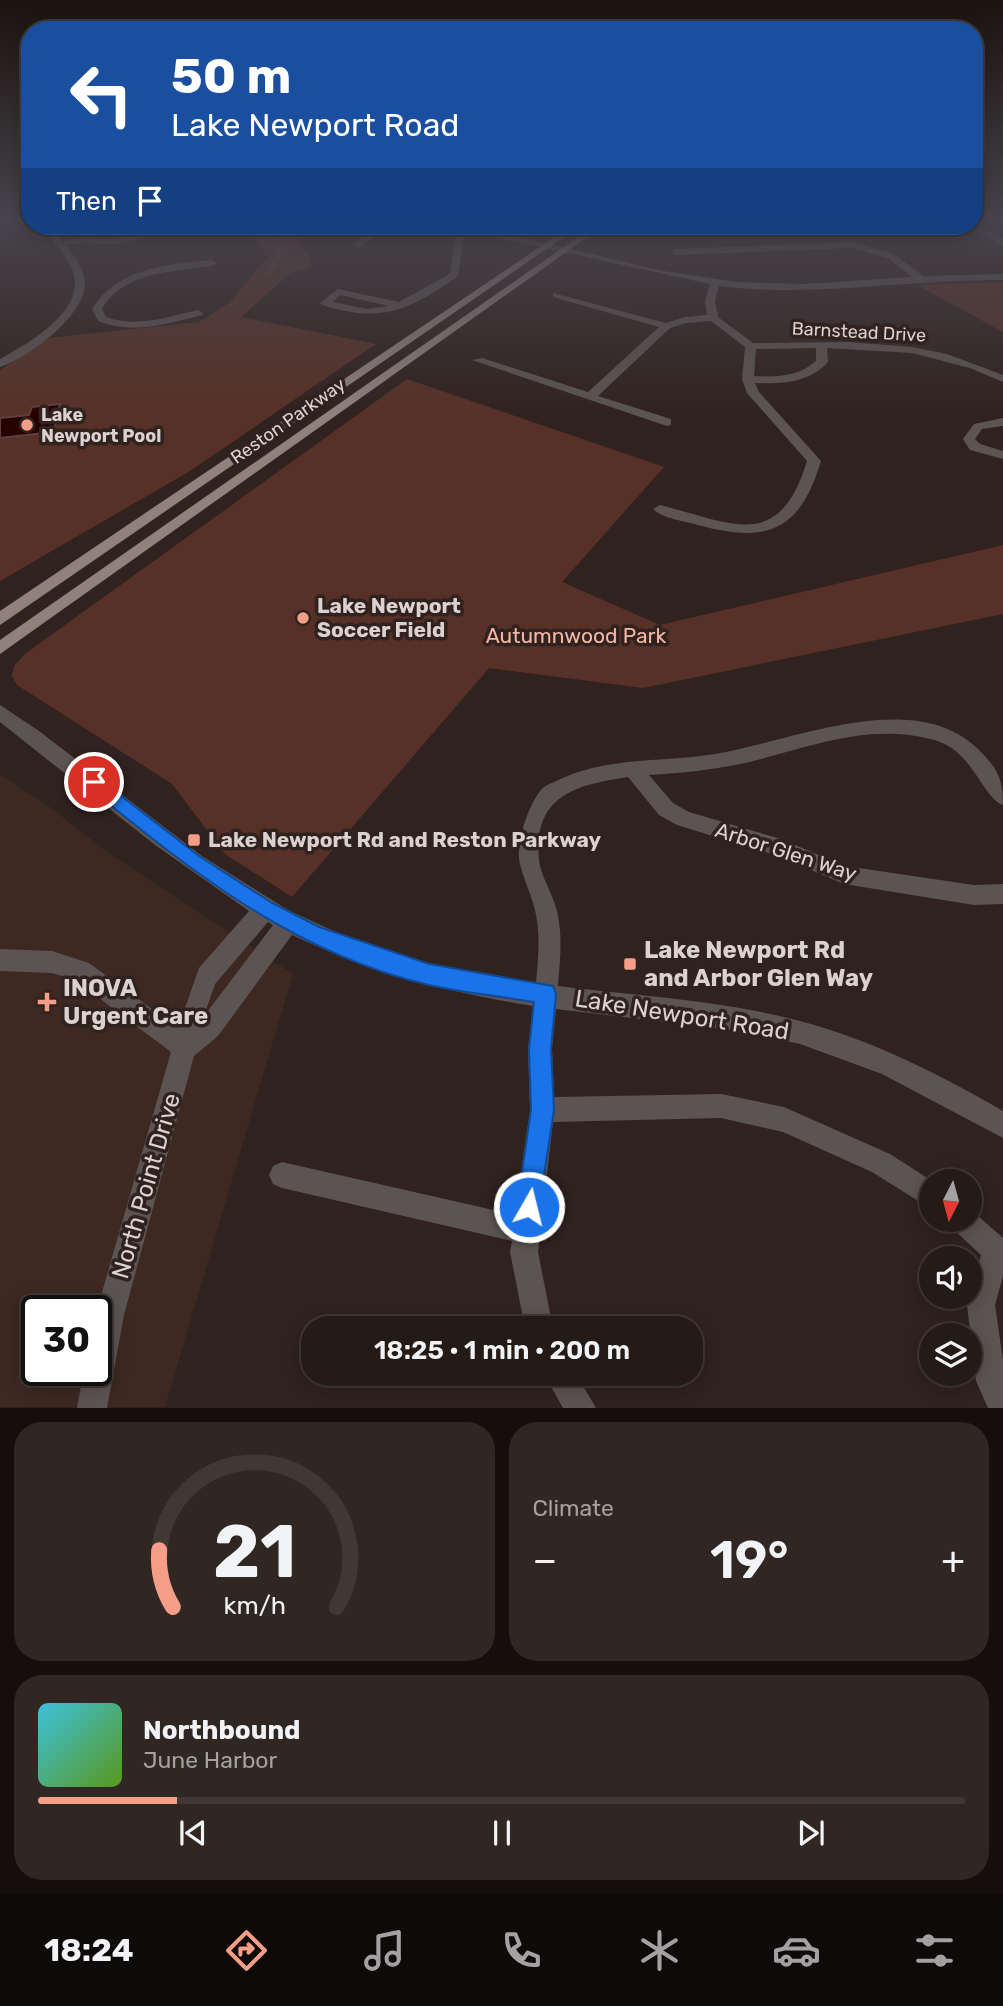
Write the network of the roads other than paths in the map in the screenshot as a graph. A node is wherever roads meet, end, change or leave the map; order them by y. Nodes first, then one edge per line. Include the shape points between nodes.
1 (715, 283) edge
2 (79, 284) edge
3 (123, 284) edge
4 (437, 284) edge
5 (491, 284) edge
6 (517, 284) edge
7 (727, 284) edge
8 (849, 284) edge
9 (557, 295) dead end
10 (75, 301) junction
11 (103, 301) junction
12 (398, 304) junction
13 (198, 313) dead end
14 (713, 318) junction
15 (666, 326) junction
16 (821, 345) junction
17 (751, 346) junction
18 (478, 360) dead end
19 (0, 364) edge
20 (748, 379) junction
21 (1003, 379) edge
22 (590, 397) junction
23 (667, 422) dead end
24 (1003, 422) edge
25 (1003, 455) edge
26 (660, 509) dead end
27 (0, 619) edge
28 (0, 648) edge
29 (0, 712) edge
30 (632, 769) junction
31 (1003, 797) edge
32 (1003, 894) edge
33 (265, 909) junction
34 (289, 921) junction
35 (0, 960) edge
36 (545, 994) junction
37 (186, 1048) junction
38 (542, 1110) junction
39 (1003, 1125) edge
40 (282, 1175) dead end
41 (919, 1188) edge
42 (526, 1231) junction
43 (977, 1232) edge
44 (999, 1253) edge
45 (537, 1316) edge
46 (567, 1386) edge
47 (1003, 1406) edge
48 (92, 1408) edge
49 (581, 1408) edge

1 - 14 street via 710,301
2 - 10 street
3 - 11 street
4 - 12 street
5 - 27 main road, Reston Parkway
6 - 28 main road, Reston Parkway
7 - 8 street via 797,288
9 - 15 street
10 - 11 street
10 - 19 street via 50,331
11 - 13 street via 98,315 118,325 142,326
12 - 12 street via 381,312 325,303 338,292
14 - 15 street
14 - 17 street
15 - 22 street
16 - 17 street, Barnstead Drive
16 - 20 street via 822,362 813,372 778,381
16 - 21 street, Barnstead Drive via 921,351 978,365
17 - 20 street
18 - 22 street
20 - 26 street via 753,393 814,461 802,502 783,520 755,528 732,528
22 - 23 street
24 - 25 street via 981,424 969,439 975,447
29 - 33 street, Lake Newport Road via 193,862
30 - 31 street via 718,761 847,728 901,727 951,739 984,767
30 - 32 street, Arbor Glen Way via 666,809 684,819 781,848 844,875 974,895
30 - 36 street via 583,776 548,794 532,827 529,861 546,910 551,944
33 - 34 street, Lake Newport Road
33 - 37 street, North Point Drive via 207,976 192,1012
34 - 36 street, Lake Newport Road via 339,946 409,969
34 - 37 street via 210,1028
35 - 37 street via 52,962 81,971
36 - 38 street via 540,1049
36 - 39 street, Lake Newport Road via 802,1033 902,1071
37 - 48 street, North Point Drive via 110,1315
38 - 41 street via 721,1106 784,1120 881,1163
38 - 42 street
40 - 42 street
42 - 45 street via 524,1252
43 - 44 street
44 - 47 street via 981,1305 991,1381
46 - 49 street

